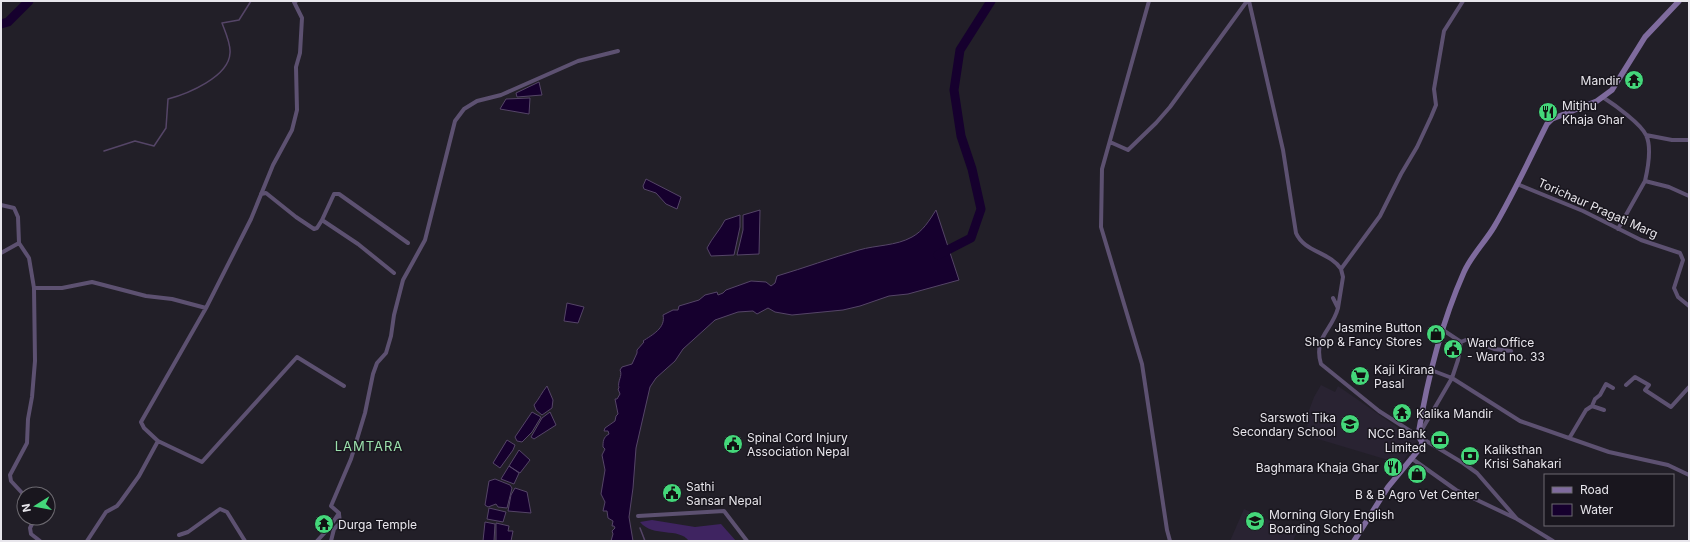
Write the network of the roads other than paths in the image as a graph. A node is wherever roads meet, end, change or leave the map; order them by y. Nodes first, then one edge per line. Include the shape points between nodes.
1 (296, 1) edge
2 (1149, 1) edge
3 (1248, 1) edge
4 (1463, 1) edge
5 (1679, 1) edge
6 (618, 51) dead end
7 (1604, 98) junction
8 (1646, 134) junction
9 (1689, 140) edge
10 (1110, 142) junction
11 (1645, 181) junction
12 (1517, 184) junction
13 (261, 194) junction
14 (1689, 196) edge
15 (1, 206) edge
16 (322, 220) junction
17 (1618, 229) junction
18 (19, 243) junction
19 (408, 243) dead end
20 (1, 253) edge
21 (1341, 269) junction
22 (394, 273) dead end
23 (34, 288) junction
24 (1332, 298) dead end
25 (1689, 306) edge
26 (206, 308) junction
27 (1338, 308) junction
28 (1443, 330) junction
29 (1461, 342) junction
30 (1511, 351) dead end
31 (1431, 370) junction
32 (1452, 378) junction
33 (1626, 385) dead end
34 (344, 386) dead end
35 (1689, 387) edge
36 (1613, 388) dead end
37 (1592, 406) junction
38 (1604, 410) dead end
39 (1418, 436) junction
40 (1570, 437) junction
41 (158, 441) junction
42 (1411, 458) junction
43 (1689, 475) edge
44 (16, 486) edge
45 (339, 513) junction
46 (638, 516) dead end
47 (1517, 519) junction
48 (31, 526) edge
49 (179, 535) dead end
50 (40, 541) edge
51 (87, 541) edge
52 (245, 541) edge
53 (317, 541) edge
54 (331, 541) edge
55 (747, 541) edge
56 (1170, 541) edge
57 (1354, 541) edge
58 (1553, 541) edge

1 - 13 street via 294,2 302,18 300,53 296,67 297,110 292,130
2 - 10 street
3 - 10 street via 1156,123 1128,150
3 - 21 street via 1282,150 1296,234 1302,243 1331,258
4 - 21 street via 1444,31 1434,89 1436,105 1432,117 1380,216
5 - 7 main road via 1645,37 1614,87
6 - 45 street via 578,61 501,95 477,101 459,114 455,121 425,240 404,280 386,353 377,363 351,459 330,506
7 - 8 street via 1626,114
7 - 12 main road via 1550,120
8 - 9 street via 1672,140
8 - 11 street via 1649,152
10 - 56 street via 1102,169 1101,227 1142,364
11 - 14 street via 1669,187
11 - 17 street
12 - 17 street, Torichaur Pragati Marg via 1584,211
12 - 28 main road via 1493,228 1464,271
13 - 16 street via 266,194 314,229
13 - 26 street
15 - 18 street via 14,208 18,216
16 - 19 street via 334,194 339,194
16 - 22 street via 358,244
17 - 25 street, Torichaur Pragati Marg via 1680,253 1683,260 1674,288 1678,297
18 - 20 street
18 - 23 street via 29,258
21 - 27 street via 1343,277
23 - 26 street via 62,288 92,282
23 - 44 street via 35,361 32,397 27,443 10,475
24 - 27 street
26 - 41 street via 141,422
27 - 39 street via 1319,344 1321,364 1379,411
28 - 29 street
28 - 31 main road
29 - 30 street via 1468,339 1494,349
29 - 32 street
31 - 32 street
31 - 39 main road
32 - 39 street
32 - 40 street via 1520,421
33 - 35 street via 1635,377 1649,385 1645,390 1671,407
34 - 41 street via 297,357 202,462
36 - 37 street via 1606,384
37 - 38 street
37 - 40 street via 1586,410
39 - 42 main road via 1422,445
39 - 47 street via 1477,473
40 - 43 street via 1609,452 1668,465
41 - 51 street via 130,488 117,506 106,512
42 - 47 street via 1456,490
42 - 57 main road via 1388,487
45 - 53 street
45 - 54 street via 340,523 334,529
46 - 55 street via 724,511
47 - 58 street
48 - 50 street via 31,534
49 - 52 street via 188,532 220,508 227,512

